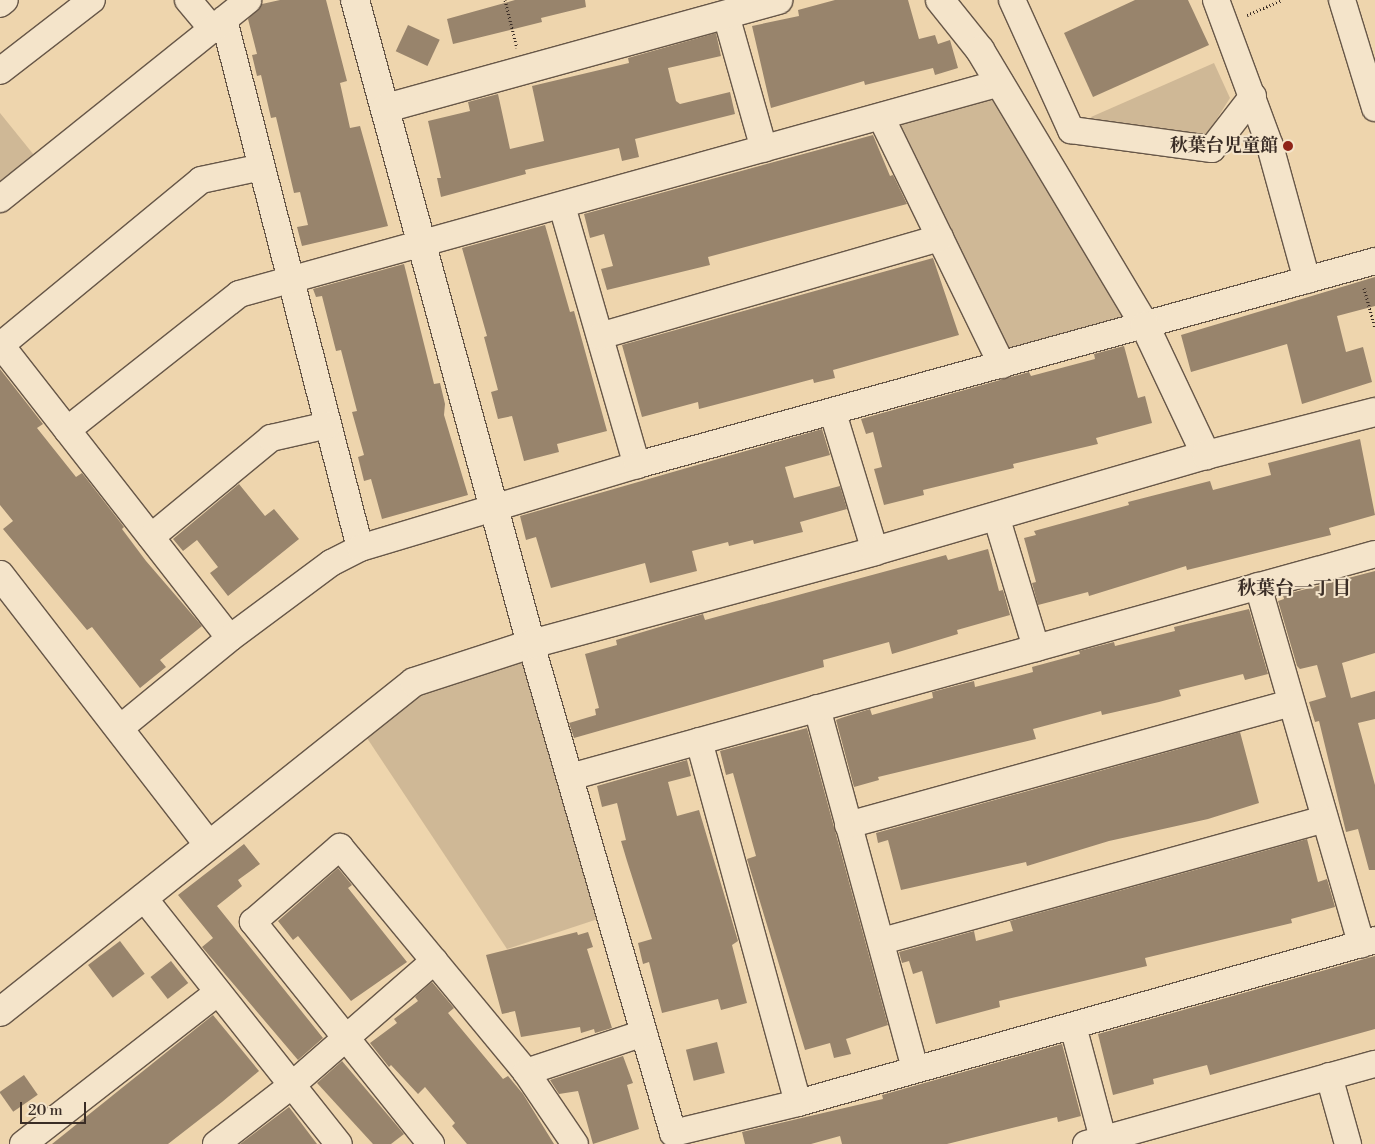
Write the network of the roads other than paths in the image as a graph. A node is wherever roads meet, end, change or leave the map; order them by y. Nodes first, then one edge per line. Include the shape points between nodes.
1 (4, 0) edge
2 (92, 0) edge
3 (188, 0) edge
4 (248, 0) edge
5 (355, 0) edge
6 (778, 0) edge
7 (940, 0) edge
8 (1012, 0) edge
9 (1216, 0) edge
10 (1342, 0) edge
11 (0, 4) edge
12 (726, 15) junction
13 (218, 24) junction
14 (0, 71) edge
15 (1000, 84) junction
16 (1253, 96) junction
17 (386, 108) junction
18 (1375, 108) edge
19 (880, 117) junction
20 (764, 149) junction
21 (262, 167) junction
22 (0, 199) edge
23 (562, 206) junction
24 (940, 238) junction
25 (423, 245) junction
26 (1366, 264) edge
27 (1308, 280) junction
28 (292, 282) junction
29 (1145, 326) junction
30 (600, 336) junction
31 (0, 345) edge
32 (1002, 365) junction
33 (1375, 412) edge
34 (833, 413) junction
35 (328, 425) junction
36 (66, 430) junction
37 (1206, 455) junction
38 (638, 464) junction
39 (495, 509) junction
40 (996, 516) junction
41 (151, 537) junction
42 (360, 548) junction
43 (875, 551) junction
44 (1375, 554) edge
45 (0, 576) edge
46 (1258, 586) junction
47 (230, 638) junction
48 (531, 644) junction
49 (1036, 648) junction
50 (1290, 703) junction
51 (817, 708) junction
52 (119, 729) junction
53 (699, 741) junction
54 (570, 777) junction
55 (1324, 819) junction
56 (848, 825) junction
57 (209, 845) junction
58 (144, 897) junction
59 (882, 941) junction
60 (1368, 942) edge
61 (434, 961) junction
62 (218, 992) junction
63 (0, 1012) edge
64 (1073, 1026) junction
65 (644, 1033) junction
66 (344, 1037) junction
67 (1375, 1064) edge
68 (915, 1069) junction
69 (526, 1072) junction
70 (1328, 1076) junction
71 (292, 1085) junction
72 (798, 1103) junction
73 (674, 1138) edge
74 (1094, 1142) edge
75 (24, 1144) edge
76 (216, 1144) edge
77 (338, 1144) edge
78 (431, 1144) edge
79 (575, 1144) edge
80 (1348, 1144) edge

1 - 11 street
2 - 14 street
3 - 13 street
4 - 13 street
5 - 17 street
6 - 12 street
7 - 15 street via 980,50
8 - 16 street via 1071,130 1212,149
9 - 16 street
10 - 18 street
12 - 17 street
12 - 20 street
13 - 21 street
13 - 22 street
15 - 19 street
15 - 29 street
16 - 27 street
17 - 25 street
19 - 20 street
19 - 24 street
20 - 23 street
21 - 28 street
21 - 31 street via 201,180
23 - 25 street
23 - 30 street
24 - 30 street
24 - 32 street
25 - 28 street
25 - 39 street
26 - 27 street
27 - 29 street
28 - 35 street
28 - 36 street via 239,294
29 - 32 street
29 - 37 street
30 - 38 street
31 - 36 street
32 - 34 street
33 - 37 street
34 - 38 street
34 - 43 street
35 - 41 street via 271,438
35 - 42 street
36 - 41 street
37 - 40 street
38 - 39 street
39 - 42 street
39 - 48 street
40 - 43 street
40 - 49 street
41 - 47 street
42 - 47 street via 331,563
43 - 48 street
44 - 46 street
45 - 52 street
46 - 49 street
46 - 50 street
47 - 52 street
48 - 54 street
48 - 57 street via 414,682
49 - 51 street
50 - 55 street
50 - 56 street
51 - 53 street
51 - 56 street
52 - 57 street
53 - 54 street
53 - 72 street
54 - 65 street
55 - 59 street
55 - 60 street
56 - 59 street
57 - 58 street
58 - 62 street
58 - 63 street
59 - 68 street
60 - 64 street
61 - 66 street
61 - 66 street via 340,848 253,922
61 - 69 street
62 - 71 street
62 - 75 street
64 - 68 street
64 - 74 street
65 - 69 street
65 - 73 street
66 - 71 street
66 - 78 street
67 - 70 street
68 - 72 street
69 - 79 street
70 - 74 street
70 - 80 street
71 - 76 street
71 - 77 street
72 - 73 street

